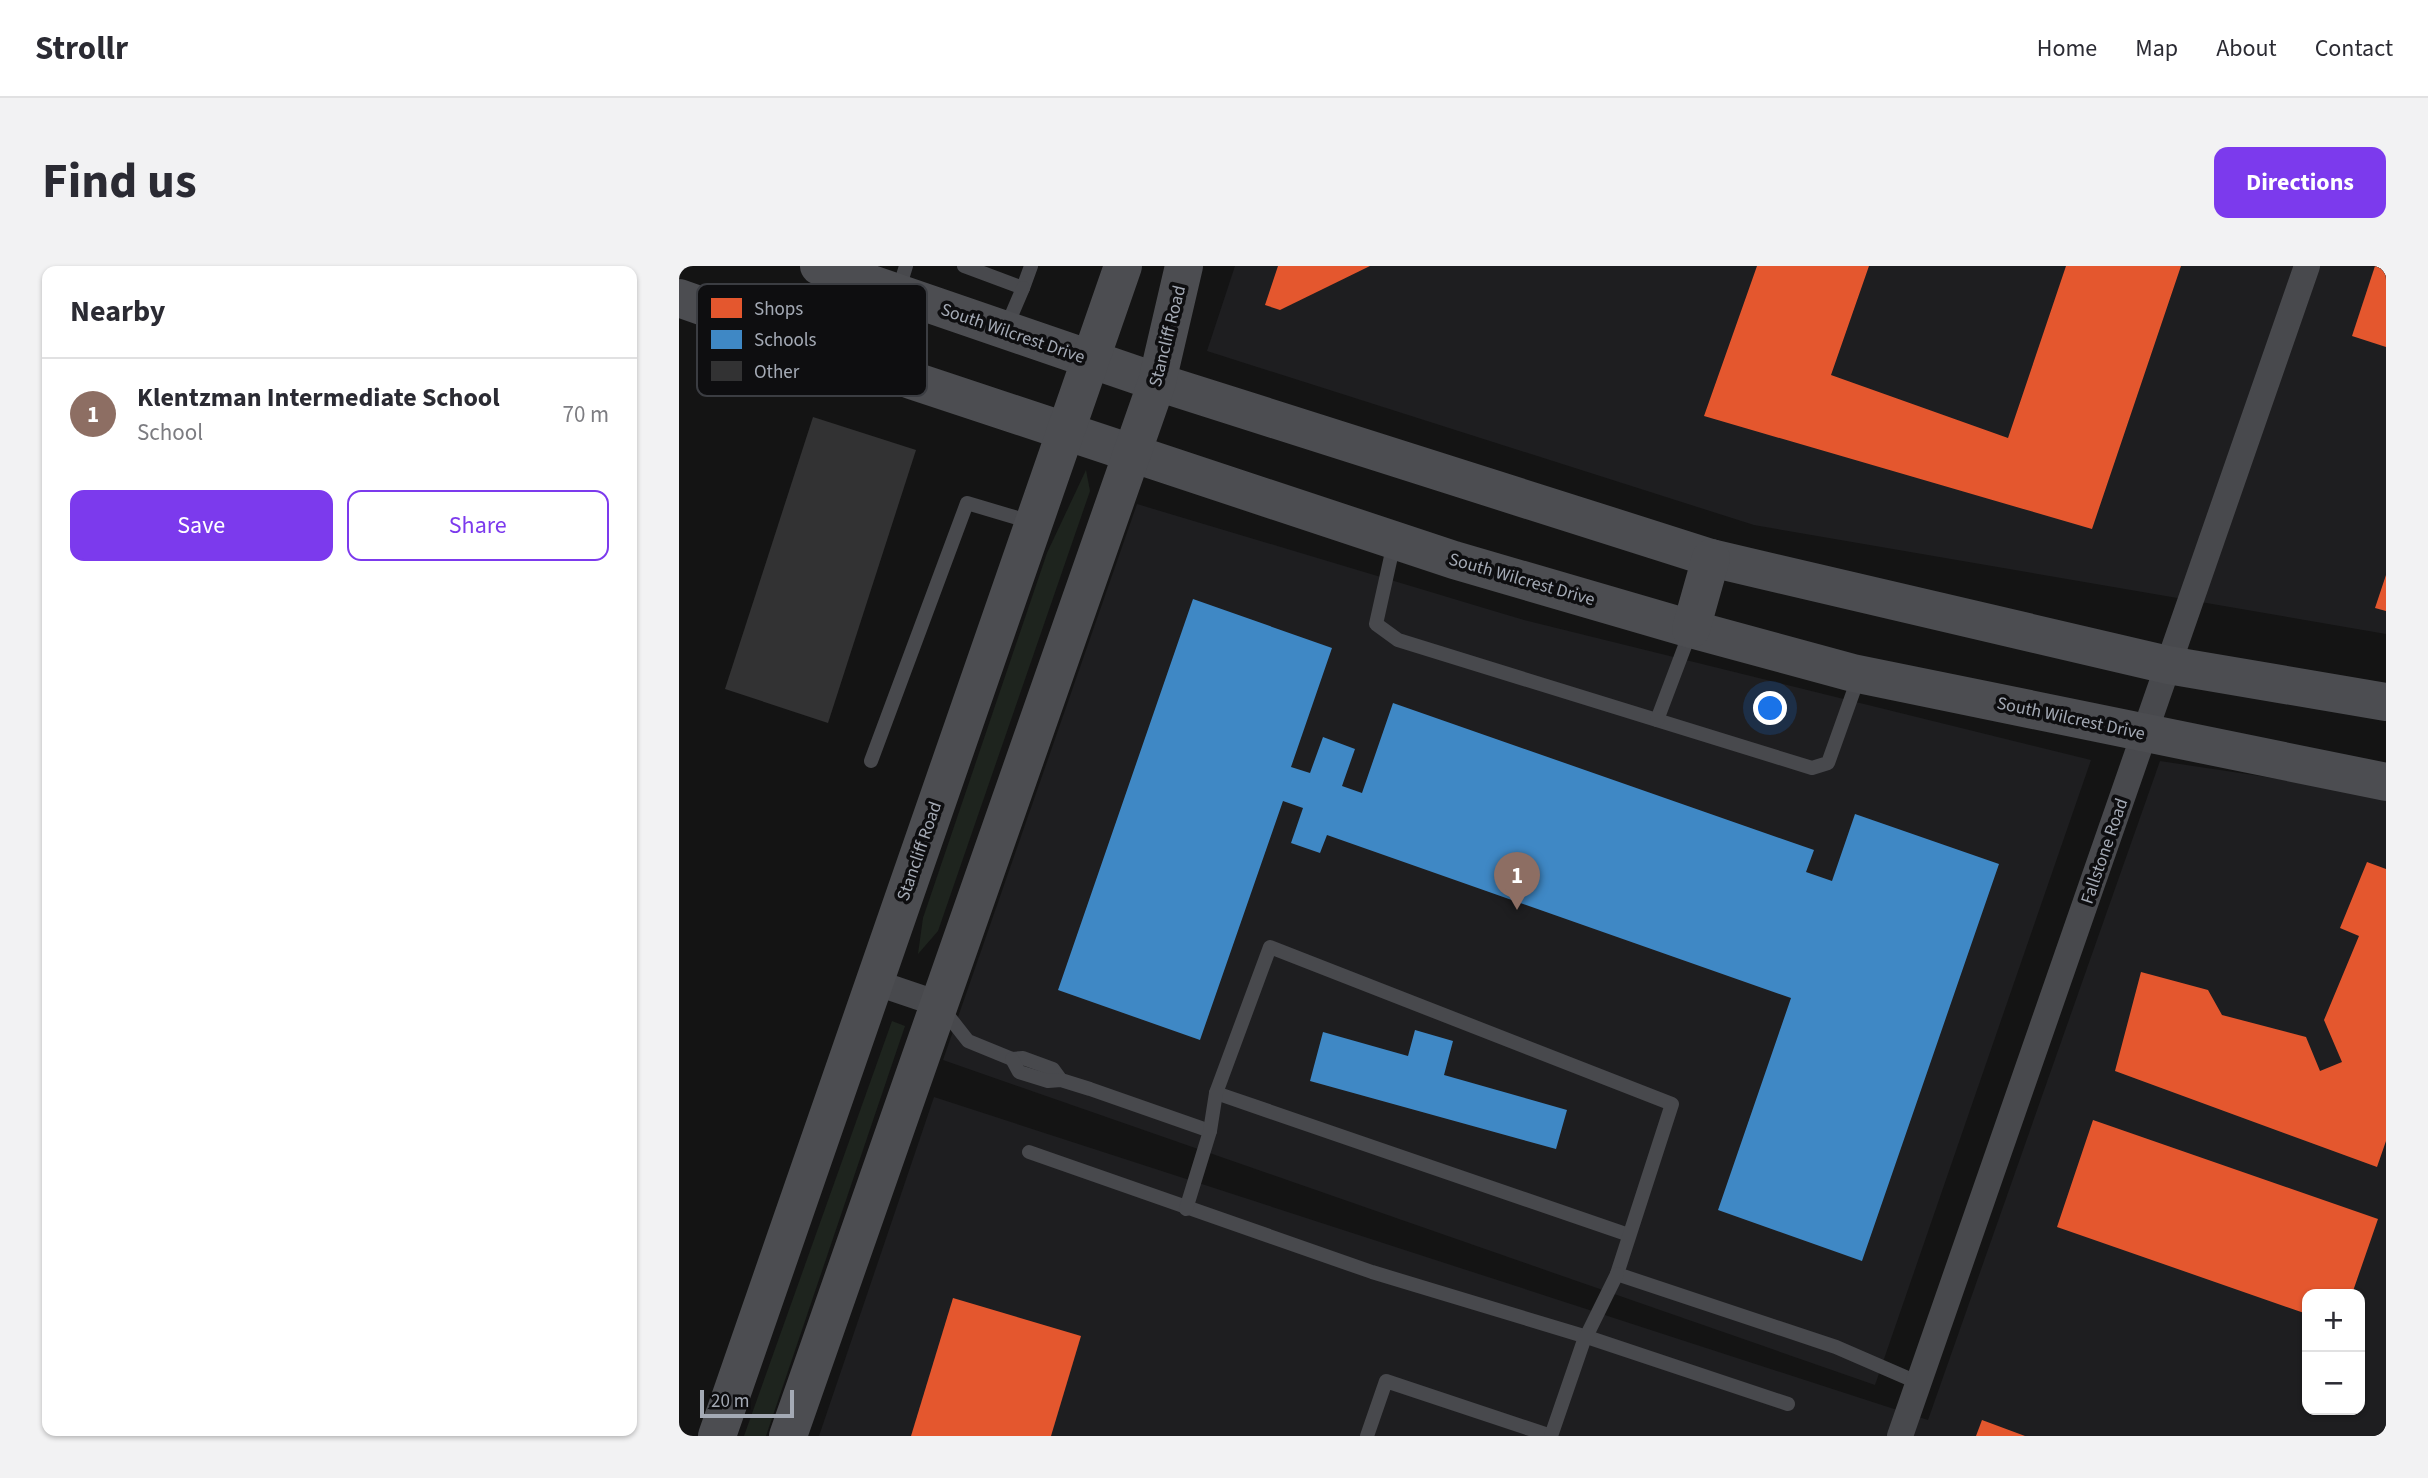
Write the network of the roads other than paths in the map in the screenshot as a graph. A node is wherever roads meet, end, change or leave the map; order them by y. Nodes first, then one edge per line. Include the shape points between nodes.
1 (819, 266) edge
2 (1031, 266) edge
3 (1122, 266) edge
4 (1184, 266) edge
5 (2307, 266) edge
6 (969, 267) edge
7 (902, 279) edge
8 (1023, 288) junction
9 (927, 291) edge
10 (679, 298) edge
11 (697, 304) edge
12 (1006, 330) junction
13 (1089, 359) junction
14 (1157, 382) junction
15 (927, 385) edge
16 (1065, 430) junction
17 (1132, 452) junction
18 (1033, 523) junction
19 (1395, 540) junction
20 (1711, 558) junction
21 (1691, 629) junction
22 (2168, 665) junction
23 (1860, 674) junction
24 (2386, 702) edge
25 (1657, 720) junction
26 (2144, 734) junction
27 (870, 761) dead end
28 (2386, 782) edge
29 (874, 982) junction
30 (939, 1004) junction
31 (1216, 1093) junction
32 (1210, 1131) junction
33 (1029, 1152) dead end
34 (1186, 1209) junction
35 (1629, 1235) junction
36 (1617, 1274) junction
37 (1587, 1337) junction
38 (1919, 1383) junction
39 (1788, 1404) dead end
40 (717, 1436) edge
41 (788, 1436) edge
42 (1367, 1436) edge
43 (1551, 1436) edge
44 (1900, 1436) edge

1 - 7 main road, South Wilcrest Drive
2 - 8 lane
3 - 13 main road, Stancliff Road
4 - 14 main road, Stancliff Road
5 - 22 street, Fallstone Road
6 - 8 lane
8 - 12 lane
9 - 12 main road, South Wilcrest Drive
10 - 11 main road, South Wilcrest Drive
12 - 13 main road, South Wilcrest Drive
13 - 14 main road, South Wilcrest Drive
13 - 16 main road, Stancliff Road
14 - 17 main road, Stancliff Road
14 - 20 main road, South Wilcrest Drive
15 - 16 main road, South Wilcrest Drive
16 - 17 main road, South Wilcrest Drive
16 - 18 main road, Stancliff Road
17 - 19 main road, South Wilcrest Drive
17 - 30 main road, Stancliff Road
18 - 27 lane via 967,503
18 - 29 main road, Stancliff Road
19 - 21 main road, South Wilcrest Drive
19 - 25 lane via 1376,624 1398,639
20 - 21 main road
20 - 22 main road, South Wilcrest Drive
21 - 23 main road, South Wilcrest Drive
21 - 25 lane
22 - 24 main road, South Wilcrest Drive
22 - 26 street, Fallstone Road
23 - 25 lane via 1828,763 1812,768
23 - 26 main road, South Wilcrest Drive
26 - 28 main road, South Wilcrest Drive
26 - 38 street, Fallstone Road
29 - 30 street
29 - 40 main road, Stancliff Road
30 - 32 lane via 968,1041 1052,1069 1061,1080
30 - 41 main road, Stancliff Road
31 - 32 lane
31 - 35 lane
31 - 35 lane via 1270,947 1672,1104
32 - 34 lane
33 - 34 lane
34 - 37 lane
35 - 36 lane
36 - 37 lane
36 - 38 lane via 1836,1347
37 - 39 lane
37 - 43 lane
38 - 44 street, Fallstone Road
42 - 43 lane via 1386,1381

